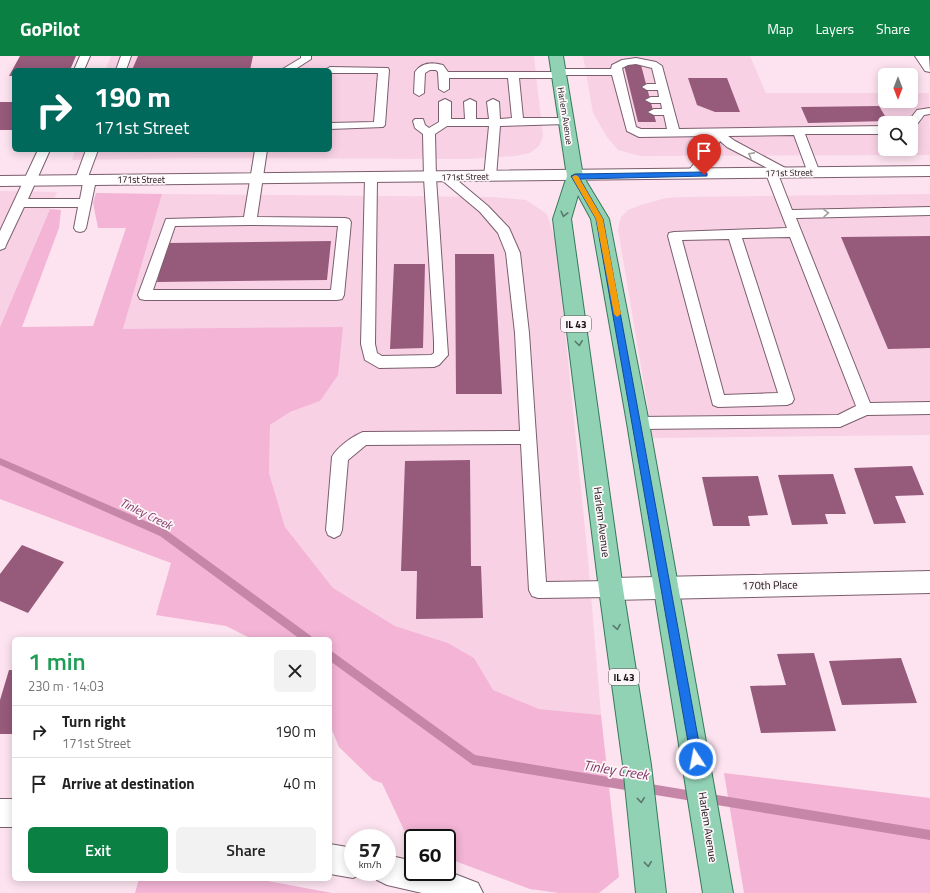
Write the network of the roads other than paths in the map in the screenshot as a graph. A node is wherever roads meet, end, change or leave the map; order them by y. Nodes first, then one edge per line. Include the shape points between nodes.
1 (85, 56) edge
2 (126, 56) edge
3 (306, 56) edge
4 (556, 56) edge
5 (922, 56) edge
6 (629, 59) edge
7 (80, 68) edge
8 (122, 68) edge
9 (290, 68) edge
10 (930, 68) edge
11 (332, 70) edge
12 (559, 73) junction
13 (618, 74) junction
14 (444, 75) junction
15 (468, 75) junction
16 (490, 75) junction
17 (509, 75) junction
18 (630, 76) dead end
19 (645, 76) dead end
20 (661, 82) junction
21 (621, 87) junction
22 (634, 87) dead end
23 (647, 87) dead end
24 (469, 88) dead end
25 (492, 88) dead end
26 (507, 88) dead end
27 (444, 89) dead end
28 (419, 93) dead end
29 (624, 100) junction
30 (636, 100) dead end
31 (651, 100) dead end
32 (666, 100) junction
33 (445, 102) dead end
34 (470, 102) dead end
35 (493, 102) dead end
36 (508, 102) dead end
37 (626, 112) junction
38 (639, 112) dead end
39 (654, 112) dead end
40 (668, 112) junction
41 (927, 113) edge
42 (419, 120) dead end
43 (918, 120) edge
44 (566, 121) junction
45 (471, 122) junction
46 (495, 122) junction
47 (514, 122) junction
48 (445, 123) junction
49 (332, 126) edge
50 (878, 130) edge
51 (798, 131) junction
52 (717, 132) junction
53 (429, 133) junction
54 (674, 133) junction
55 (43, 152) edge
56 (92, 152) edge
57 (261, 152) edge
58 (930, 171) edge
59 (778, 173) junction
60 (814, 173) junction
61 (691, 175) junction
62 (575, 176) junction
63 (490, 177) junction
64 (371, 178) junction
65 (430, 178) junction
66 (446, 178) junction
67 (256, 179) junction
68 (86, 180) junction
69 (0, 181) edge
70 (31, 181) junction
71 (20, 203) junction
72 (86, 203) junction
73 (930, 211) edge
74 (787, 214) junction
75 (250, 221) junction
76 (80, 228) dead end
77 (795, 232) junction
78 (734, 234) junction
79 (0, 245) edge
80 (930, 408) edge
81 (865, 410) junction
82 (638, 423) junction
83 (529, 437) junction
84 (334, 530) dead end
85 (930, 582) edge
86 (665, 587) junction
87 (611, 589) junction
88 (0, 813) edge
89 (12, 813) edge
90 (332, 859) edge
91 (344, 862) edge
92 (396, 872) edge
93 (468, 893) edge
94 (651, 893) edge
95 (718, 893) edge

1 - 7 lane
2 - 8 lane
3 - 9 lane via 306,59
4 - 12 main road, Harlem Avenue / IL 43
5 - 10 street
6 - 13 lane via 616,66
6 - 20 lane via 657,66
11 - 49 lane via 384,70 379,125
12 - 13 lane
12 - 17 lane
12 - 44 main road, Harlem Avenue / IL 43
13 - 18 lane
13 - 21 lane
14 - 15 lane
14 - 27 lane
14 - 28 lane via 439,67 423,68 420,72
15 - 16 lane
15 - 24 lane
16 - 17 lane
16 - 25 lane
17 - 26 lane
17 - 47 lane
19 - 20 lane
20 - 23 lane
20 - 32 lane
21 - 22 lane
21 - 29 lane
29 - 30 lane
29 - 37 lane
31 - 32 lane
32 - 40 lane
33 - 48 lane
34 - 45 lane
35 - 46 lane
36 - 47 lane
37 - 38 lane
37 - 54 lane via 631,129 639,133
39 - 40 lane
40 - 54 lane
41 - 43 lane
42 - 53 lane via 419,126
44 - 47 lane
44 - 62 main road, Harlem Avenue / IL 43
45 - 46 lane
45 - 48 lane
46 - 47 lane
46 - 63 lane
48 - 53 lane
50 - 51 lane
51 - 52 lane
51 - 60 lane
52 - 54 lane
59 -> 52 lane via 731,144
52 - 61 lane via 710,152
53 - 65 lane
55 - 70 lane
56 - 68 lane
57 - 67 lane
58 - 60 street, 171st Street
59 - 60 street, 171st Street
59 - 61 street, 171st Street
59 - 74 lane
61 - 62 street, 171st Street
62 - 63 street, 171st Street
62 - 82 main road, Harlem Avenue / IL 43 via 600,219
62 -> 87 main road, Harlem Avenue / IL 43 via 562,219
63 - 66 street, 171st Street
64 - 65 street, 171st Street
64 - 65 lane via 368,344 370,356 379,362 434,361 441,355
64 - 67 street, 171st Street
65 - 66 street, 171st Street
66 - 83 lane via 484,209 504,231 513,253 522,333
67 - 68 street, 171st Street
67 - 75 lane
68 - 70 street, 171st Street
68 - 72 lane
69 - 70 street, 171st Street
70 - 71 lane
71 - 72 lane
71 - 79 lane
72 - 76 lane
74 -> 73 lane
74 - 77 lane
75 - 75 lane via 345,222 337,295 145,295 170,222
77 - 78 lane
77 - 81 lane
78 - 78 lane via 674,236 718,401 787,399
80 - 81 lane
81 - 82 lane via 840,421
82 - 86 main road, Harlem Avenue / IL 43
83 - 84 lane via 363,439 340,458
83 - 87 lane via 538,590
85 - 86 street, 170th Place
86 - 87 street, 170th Place
86 - 95 main road, Harlem Avenue / IL 43
87 -> 94 main road, Harlem Avenue / IL 43 via 637,765
88 - 89 street
90 - 91 street
92 - 93 street

